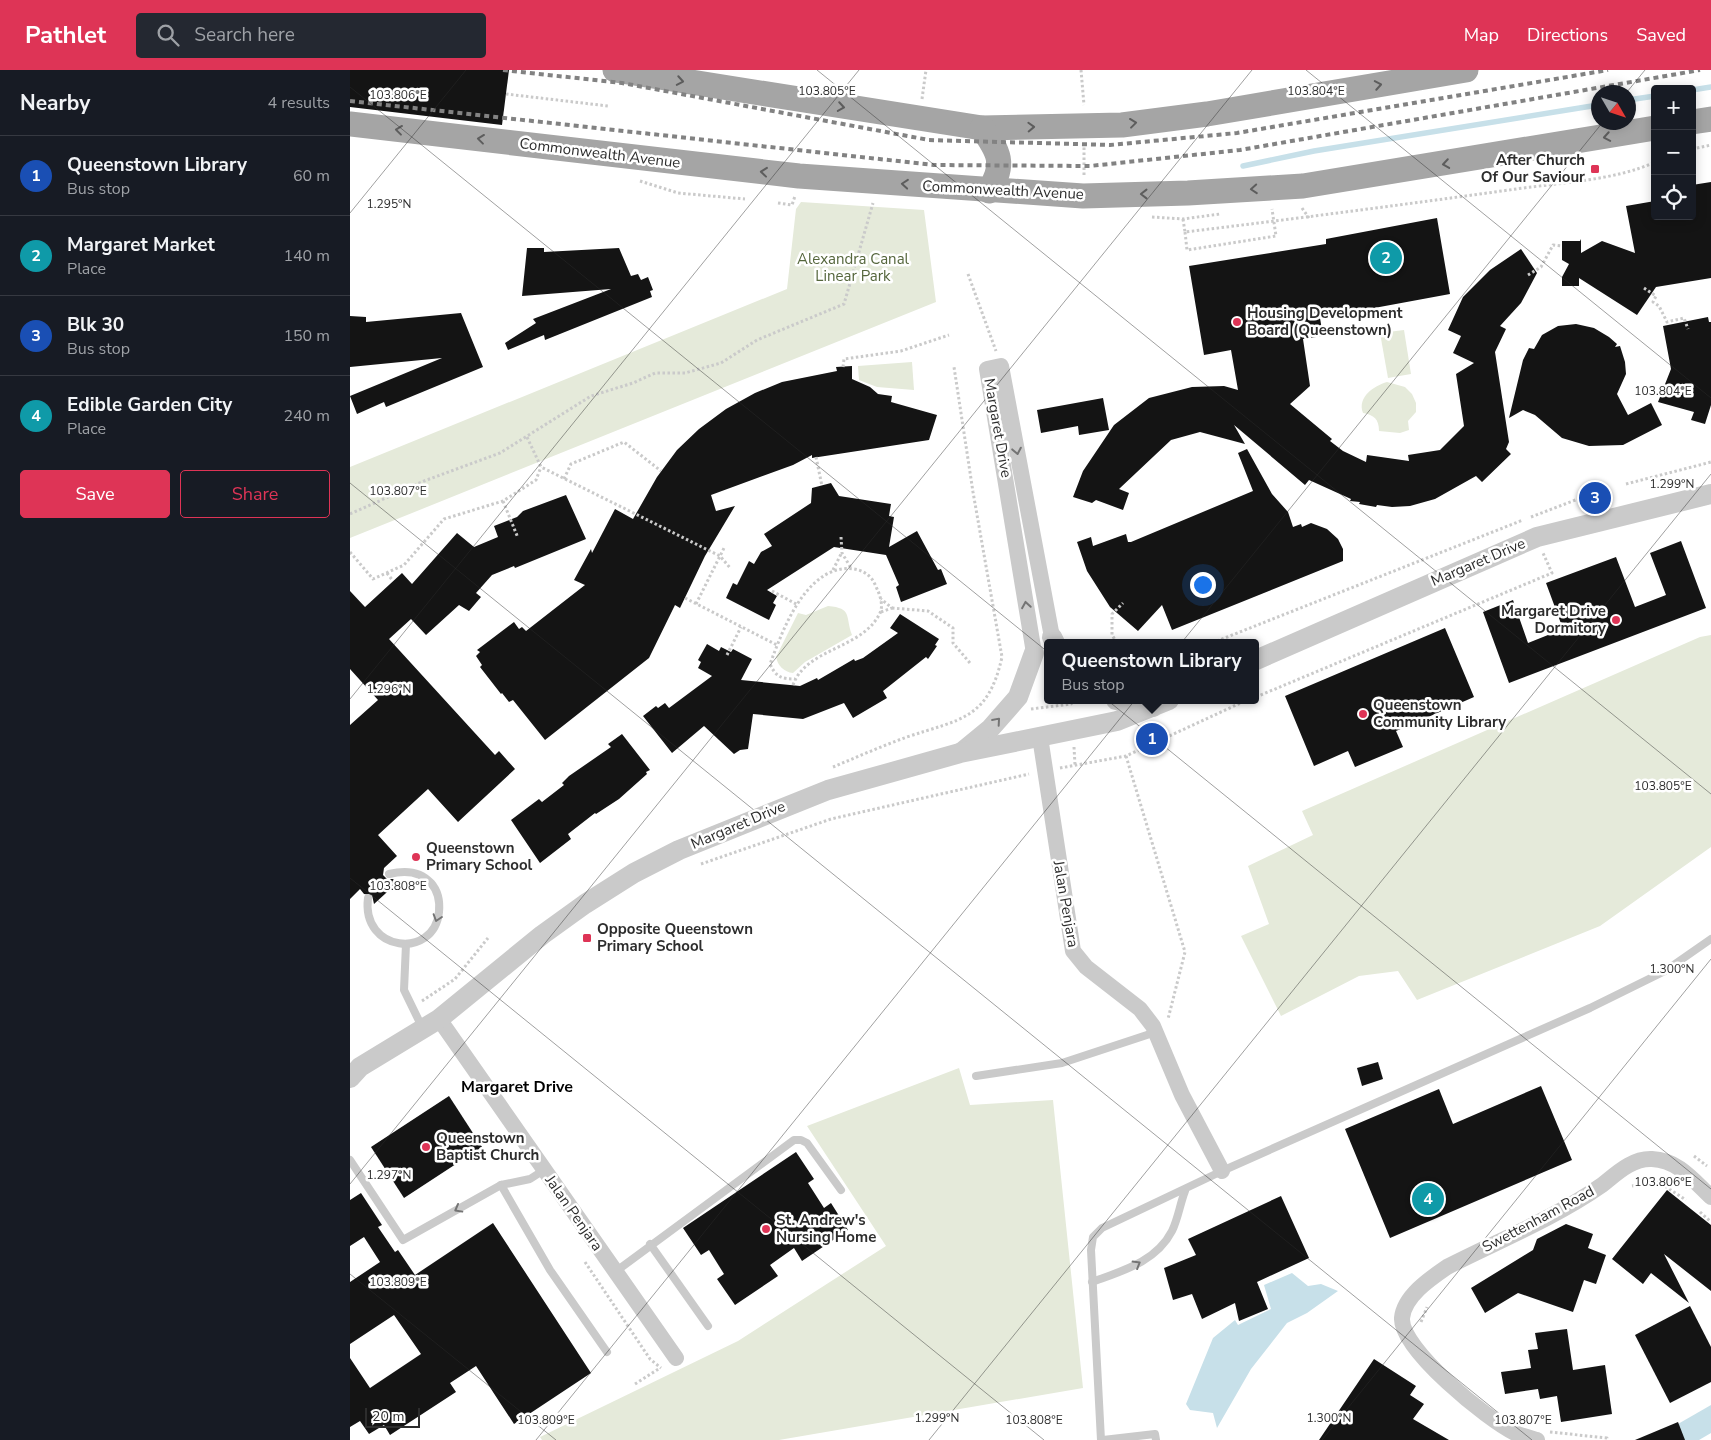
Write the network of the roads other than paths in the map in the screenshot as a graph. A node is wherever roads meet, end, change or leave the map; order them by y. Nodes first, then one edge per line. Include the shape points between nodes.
1 (615, 70) edge
2 (1453, 71) edge
3 (1711, 119) edge
4 (1696, 121) edge
5 (350, 124) edge
6 (982, 128) junction
7 (1651, 129) edge
8 (989, 191) junction
9 (1711, 494) edge
10 (1054, 639) edge
11 (1034, 653) joint
12 (1259, 659) edge
13 (1162, 704) edge
14 (1040, 738) junction
15 (960, 753) junction
16 (389, 874) dead end
17 (368, 898) dead end
18 (1711, 940) edge
19 (406, 944) junction
20 (431, 1024) junction
21 (1158, 1037) junction
22 (353, 1070) edge
23 (976, 1076) dead end
24 (350, 1160) edge
25 (544, 1170) junction
26 (1222, 1171) junction
27 (501, 1185) junction
28 (841, 1190) dead end
29 (1185, 1191) junction
30 (1711, 1197) edge
31 (650, 1244) junction
32 (615, 1272) junction
33 (1092, 1282) junction
34 (708, 1326) dead end
35 (607, 1352) dead end
36 (676, 1358) dead end
37 (1541, 1435) edge
38 (1102, 1440) edge
39 (1156, 1440) edge

1 -> 6 main road
6 -> 2 main road via 1081,111 1122,125 1207,114
3 - 4 main road
8 -> 5 main road, Commonwealth Avenue via 790,175
6 - 8 main road via 1000,159 997,178
7 -> 8 main road, Commonwealth Avenue via 1303,186 1083,196
9 - 12 street, Margaret Drive via 1537,538
11 -> 10 street, Margaret Drive via 987,369 1001,366
15 -> 11 street via 990,729 1018,697
13 - 14 street, Margaret Drive via 1117,721
14 - 15 street, Margaret Drive
14 - 21 street, Jalan Penjara via 1073,951 1086,967 1140,1009
15 - 20 street, Margaret Drive via 828,790 679,850 634,873 542,935
16 -> 19 lane via 400,871 423,876 438,894 439,917 434,928 426,936
17 - 19 lane via 367,909 374,930 393,943
18 - 26 lane via 1665,971 1590,1008
19 - 20 lane via 404,990 411,1009
20 - 22 street, Margaret Drive
20 - 25 street, Jalan Penjara
21 - 23 lane via 1062,1063
21 - 26 street, Jalan Penjara via 1182,1094
27 -> 24 lane via 403,1240
25 - 27 lane via 530,1179
25 - 32 street, Jalan Penjara
26 - 29 lane
27 - 35 lane via 550,1270
28 - 31 lane via 806,1143 794,1140
33 -> 29 lane via 1133,1267 1160,1249 1172,1231
29 - 33 lane via 1102,1228 1093,1236
30 - 37 street, Swettenham Road via 1674,1164 1650,1159 1633,1162 1582,1199 1446,1267 1407,1305 1402,1317 1404,1331 1417,1350 1465,1398 1516,1434
31 - 32 lane
31 - 34 lane
32 - 36 street, Jalan Penjara
33 - 38 lane
38 - 39 lane via 1155,1434

